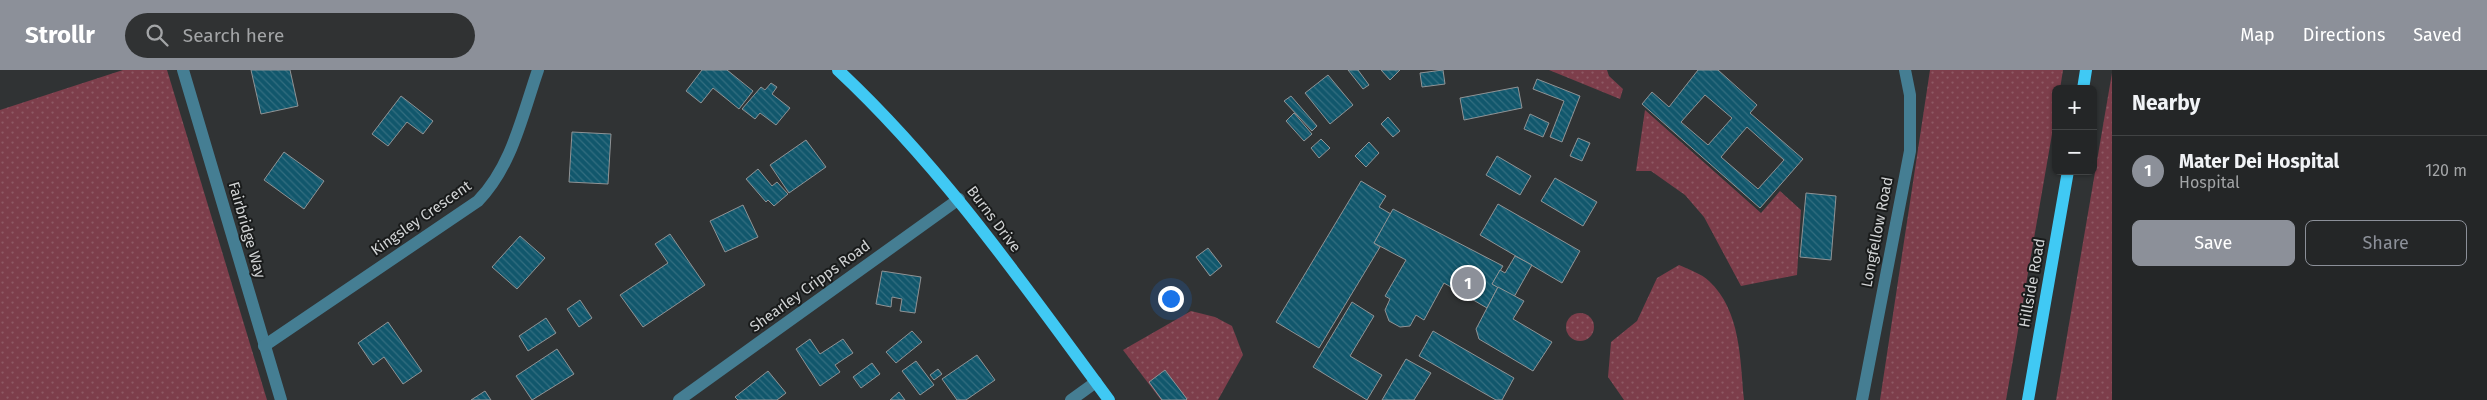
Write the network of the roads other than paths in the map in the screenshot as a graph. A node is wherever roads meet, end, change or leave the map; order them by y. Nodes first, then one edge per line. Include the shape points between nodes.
1 (183, 70) edge
2 (538, 70) edge
3 (838, 70) edge
4 (1905, 70) edge
5 (1915, 70) edge
6 (2086, 70) edge
7 (2084, 85) edge
8 (1910, 95) junction
9 (2067, 175) edge
10 (959, 199) junction
11 (264, 346) junction
12 (1096, 382) junction
13 (280, 400) edge
14 (679, 400) edge
15 (1072, 400) edge
16 (1109, 400) edge
17 (1862, 400) edge
18 (2028, 400) edge

1 - 11 street, Fairbridge Way
2 - 11 street, Kingsley Crescent via 505,165 493,186 478,201
3 - 10 main road, Burns Drive via 884,112
4 - 8 street, Longfellow Road
5 - 8 street
6 - 7 main road
8 - 17 street, Longfellow Road via 1910,151
9 - 18 main road, Hillside Road
10 - 12 main road, Burns Drive
10 - 14 street, Shearley Cripps Road
11 - 13 street, Fairbridge Way
12 - 15 street
12 - 16 main road, Burns Drive

